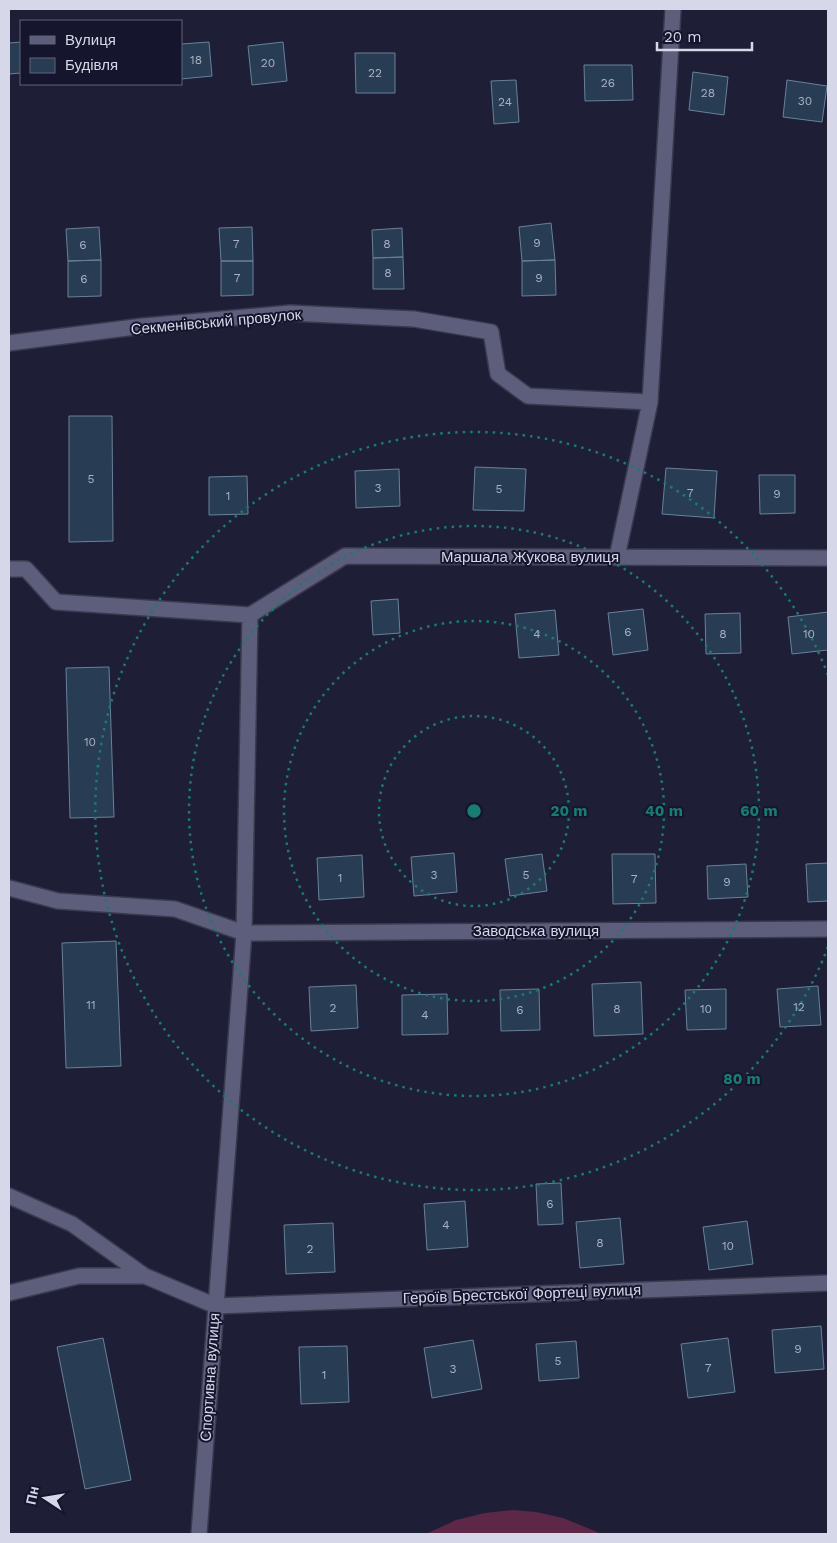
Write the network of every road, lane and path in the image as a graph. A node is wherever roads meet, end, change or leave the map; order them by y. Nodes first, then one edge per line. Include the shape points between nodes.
1 (673, 9) edge
2 (9, 343) edge
3 (650, 402) junction
4 (617, 557) junction
5 (828, 558) edge
6 (9, 569) edge
7 (250, 615) junction
8 (9, 888) edge
9 (828, 930) edge
10 (244, 933) junction
11 (9, 1196) edge
12 (145, 1276) junction
13 (828, 1283) edge
14 (9, 1293) edge
15 (216, 1306) junction
16 (199, 1534) edge

1 - 3 street
2 - 3 street, Секменівський провулок via 143,326 290,314 414,319 491,332 498,374 528,396
3 - 4 street
4 - 5 street, Маршала Жукова вулиця
4 - 7 street, Маршала Жукова вулиця via 345,556
6 - 7 street via 26,569 56,602
7 - 10 street
8 - 10 street via 58,901 175,908
9 - 10 street, Заводська вулиця
10 - 15 street
11 - 12 street, Спортивна вулиця via 72,1224
12 - 14 street via 79,1276
12 - 15 street, Спортивна вулиця
13 - 15 street, Героїв Брестської Фортеці вулиця
15 - 16 street, Спортивна вулиця

